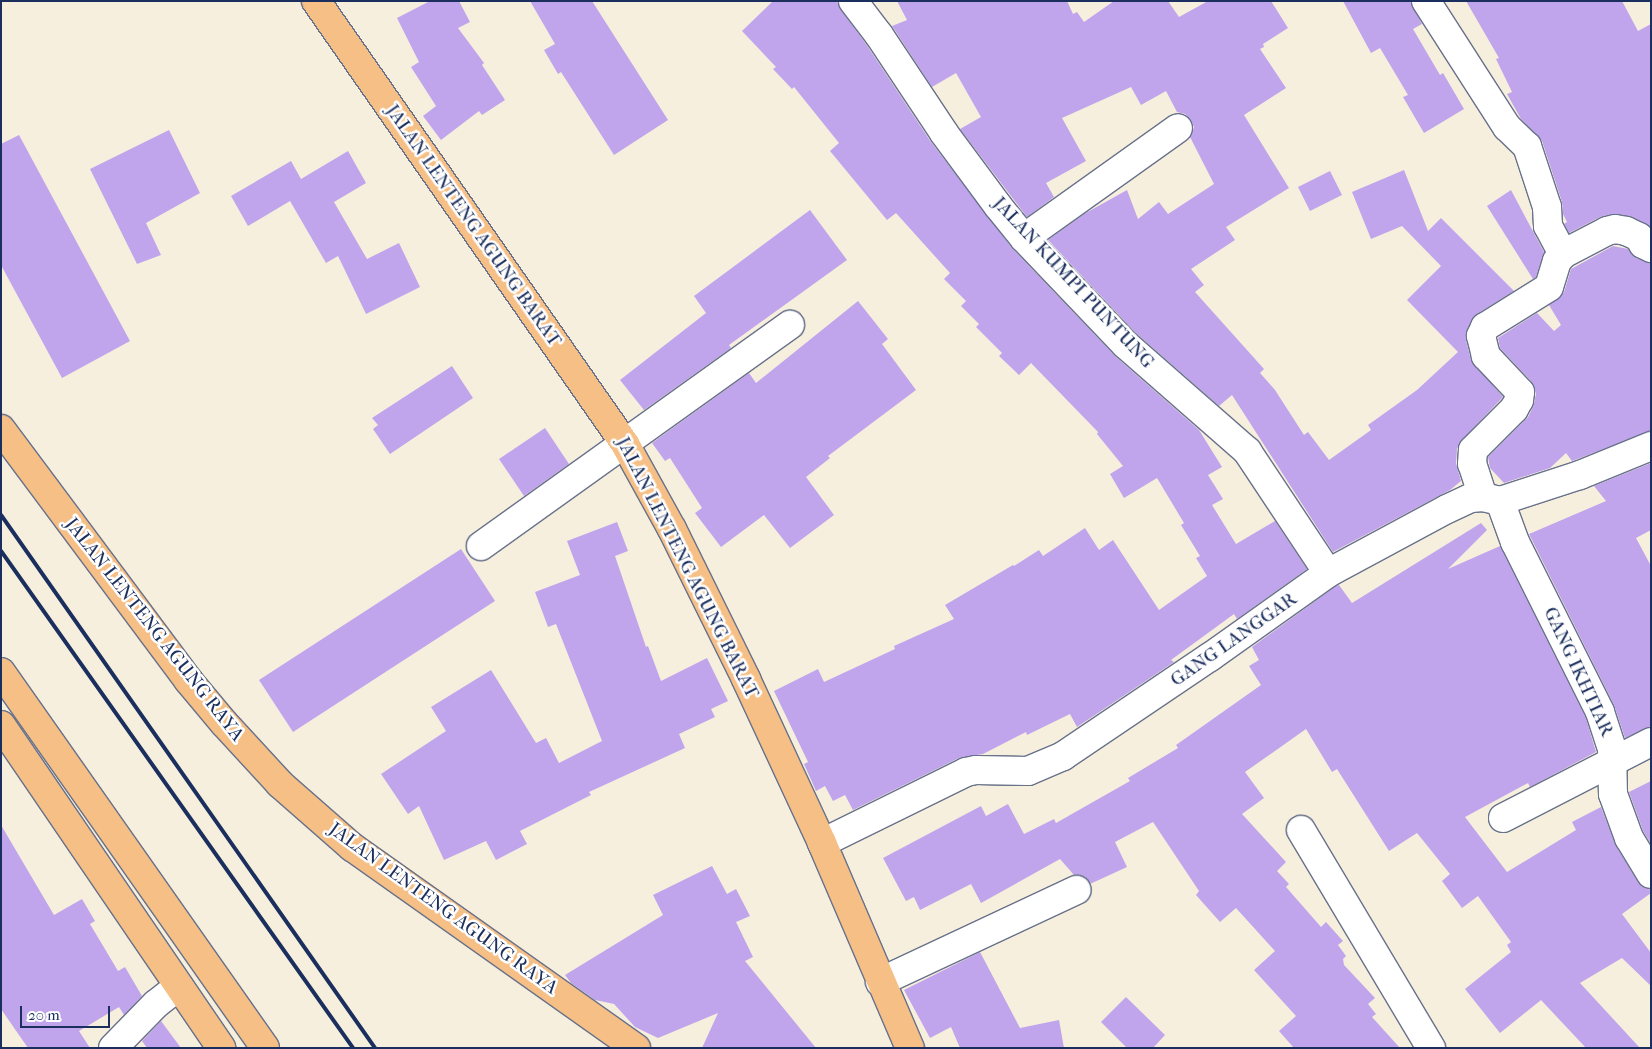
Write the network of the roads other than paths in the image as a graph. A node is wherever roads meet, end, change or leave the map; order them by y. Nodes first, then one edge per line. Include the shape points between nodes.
1 (316, 1) edge
2 (852, 1) edge
3 (1426, 1) edge
4 (1178, 128) dead end
5 (1024, 238) junction
6 (1651, 248) edge
7 (1563, 254) junction
8 (790, 325) dead end
9 (1, 429) edge
10 (625, 444) junction
11 (1651, 446) edge
12 (1491, 499) junction
13 (481, 546) dead end
14 (1328, 573) junction
15 (1, 672) edge
16 (1, 724) edge
17 (1651, 742) edge
18 (1613, 760) junction
19 (1503, 818) dead end
20 (1301, 830) dead end
21 (822, 843) junction
22 (1651, 874) edge
23 (1076, 890) dead end
24 (880, 982) junction
25 (179, 986) junction
26 (231, 1000) junction
27 (199, 1018) junction
28 (113, 1048) edge
29 (220, 1048) edge
30 (265, 1048) edge
31 (636, 1048) edge
32 (910, 1048) edge
33 (1431, 1048) edge

1 - 10 main road, JALAN LENTENG AGUNG BARAT
2 - 5 street, JALAN KUMPI PUNTUNG via 879,35 944,133
3 - 7 street via 1507,127 1527,146 1547,207 1550,231
4 - 5 street
5 - 14 street, JALAN KUMPI PUNTUNG via 1126,345 1247,451
6 - 7 street via 1639,237 1615,229
7 - 12 street, GANG IKHTIAR via 1557,261 1549,286 1485,327 1480,336 1486,356 1520,392 1514,410 1473,450 1472,464
8 - 10 street
9 - 31 main road, JALAN LENTENG AGUNG RAYA via 188,680 280,784 352,847
10 - 13 street
10 - 21 main road, JALAN LENTENG AGUNG BARAT via 672,529
11 - 12 street, GANG LANGGAR via 1580,475
12 - 14 street, GANG LANGGAR via 1471,498
12 - 18 street, GANG IKHTIAR via 1600,712
14 - 21 street, GANG LANGGAR via 1063,756 1028,771 966,772
15 - 26 main road
16 - 25 main road
17 - 18 street
18 - 19 street
18 - 22 street, GANG IKHTIAR via 1613,794 1629,838
20 - 33 street
21 - 24 main road, JALAN LENTENG AGUNG BARAT
23 - 24 street
24 - 32 main road, JALAN LENTENG AGUNG BARAT
25 - 27 main road
25 - 28 street via 156,1004
26 - 27 main road
26 - 30 main road
27 - 29 main road

